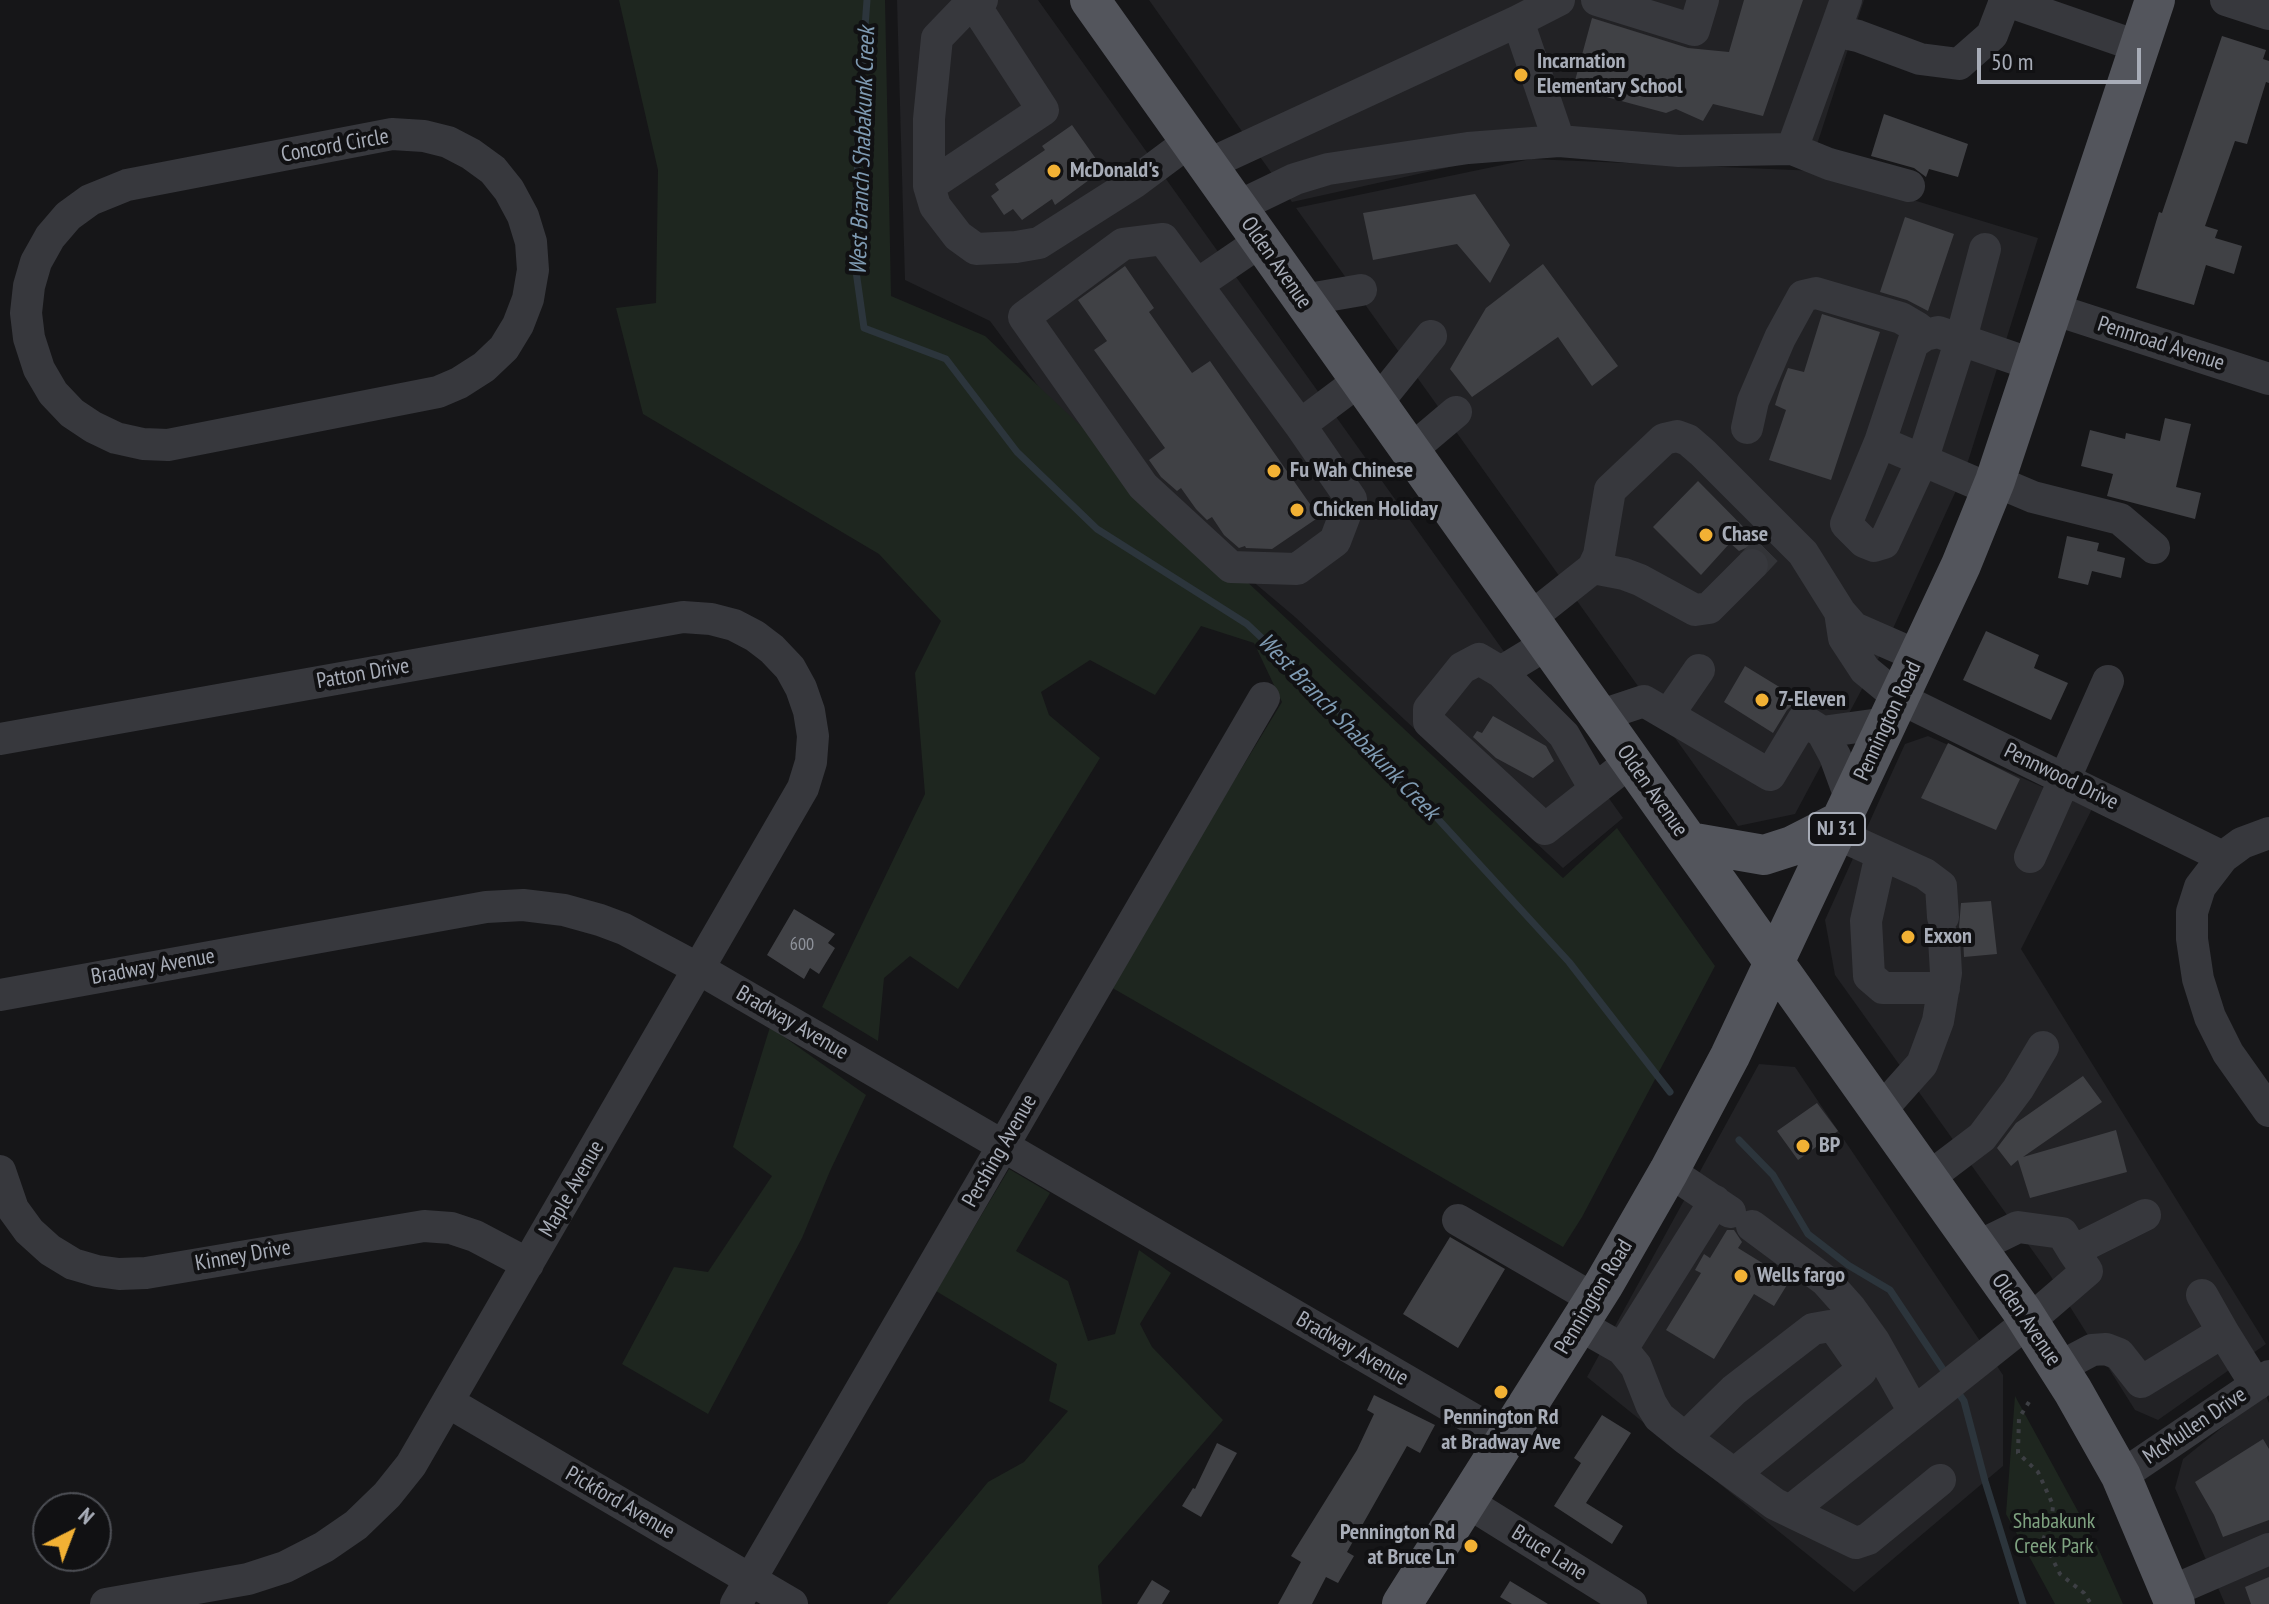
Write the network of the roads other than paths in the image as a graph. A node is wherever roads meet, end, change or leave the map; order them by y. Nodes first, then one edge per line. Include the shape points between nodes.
1 (1090, 0) edge
2 (1559, 0) edge
3 (1597, 0) edge
4 (1703, 0) edge
5 (1846, 0) edge
6 (2004, 0) edge
7 (2155, 0) edge
8 (2226, 0) edge
9 (978, 2) edge
10 (2269, 14) edge
11 (1518, 21) junction
12 (1835, 31) junction
13 (2140, 47) junction
14 (1559, 141) junction
15 (1792, 149) junction
16 (1198, 153) junction
17 (929, 186) junction
18 (1909, 186) dead end
19 (1237, 207) junction
20 (1261, 241) junction
21 (1985, 249) dead end
22 (1198, 284) junction
23 (1361, 290) dead end
24 (1303, 300) junction
25 (2053, 309) junction
26 (1925, 335) junction
27 (1431, 336) dead end
28 (1961, 339) junction
29 (14, 341) edge
30 (2034, 365) junction
31 (2269, 379) edge
32 (1369, 392) junction
33 (1456, 412) dead end
34 (1300, 425) junction
35 (1747, 428) dead end
36 (1880, 442) junction
37 (1411, 450) junction
38 (1922, 461) junction
39 (1993, 486) junction
40 (2154, 548) dead end
41 (1767, 549) junction
42 (1593, 568) junction
43 (1840, 612) junction
44 (727, 623) joint
45 (1538, 631) junction
46 (1918, 656) junction
47 (1699, 670) dead end
48 (1501, 672) junction
49 (2108, 681) dead end
50 (1264, 698) dead end
51 (1893, 710) junction
52 (1668, 715) junction
53 (1599, 716) junction
54 (1822, 732) junction
55 (0, 739) edge
56 (1631, 761) junction
57 (2064, 779) junction
58 (1595, 789) junction
59 (1842, 818) junction
60 (2269, 833) edge
61 (1689, 842) junction
62 (1881, 854) junction
63 (2030, 857) dead end
64 (2223, 857) junction
65 (1774, 962) junction
66 (699, 969) junction
67 (1944, 988) junction
68 (0, 995) edge
69 (2043, 1047) dead end
70 (1880, 1111) junction
71 (2269, 1111) edge
72 (1003, 1146) junction
73 (0, 1171) edge
74 (1669, 1171) junction
75 (1928, 1178) junction
76 (1734, 1215) junction
77 (2145, 1215) dead end
78 (1458, 1220) dead end
79 (1977, 1247) junction
80 (2073, 1251) junction
81 (528, 1264) junction
82 (2202, 1295) dead end
83 (1586, 1311) junction
84 (2029, 1321) junction
85 (2223, 1332) junction
86 (1622, 1349) junction
87 (2058, 1368) junction
88 (2262, 1381) edge
89 (448, 1402) junction
90 (1914, 1412) junction
91 (1685, 1438) junction
92 (1507, 1439) junction
93 (1734, 1474) junction
94 (2121, 1476) junction
95 (1940, 1480) dead end
96 (1467, 1502) junction
97 (1790, 1511) junction
98 (2269, 1549) edge
99 (743, 1592) edge
100 (2173, 1598) edge
101 (106, 1604) edge
102 (792, 1604) edge
103 (1402, 1604) edge
104 (1631, 1604) edge

1 - 16 main road, Olden Avenue
2 - 11 street
3 - 4 street via 1694,30
5 - 12 street
6 - 12 street via 1992,35 1959,64 1920,59
6 - 13 street
7 - 13 main road, Pennington Road / NJ 31
8 - 10 street
9 - 17 street via 937,38
9 - 17 street via 1043,110
11 - 14 street
11 - 16 street
12 - 15 street
13 - 25 main road, Pennington Road / NJ 31
14 - 15 street via 1679,151
14 - 19 street via 1468,148 1328,169
15 - 18 street
16 - 17 street via 1039,243 1016,247 976,249 958,236 935,206
16 - 19 main road, Olden Avenue
19 - 20 main road, Olden Avenue
20 - 22 street
20 - 24 main road, Olden Avenue
21 - 28 street
22 - 34 street
22 - 34 street via 1163,239 1123,244 1024,317 1143,486 1231,567 1297,569 1335,541 1351,499
23 - 24 street
24 - 32 main road, Olden Avenue
25 - 30 main road, Pennington Road / NJ 31
25 - 31 street, Pennroad Avenue
26 - 28 street via 1938,332
26 - 35 street via 1901,318 1816,293 1803,296 1753,401
26 - 36 street via 1913,343
27 - 32 street
28 - 30 street
28 - 38 street
29 - 29 street, Concord Circle via 26,313 36,262 68,216 90,200 112,189 392,134 448,142 493,170 523,216 531,242 531,284 518,325 504,348 459,383 438,392 168,445 116,438 72,413
30 - 39 main road, Pennington Road / NJ 31
32 - 34 street
32 - 37 main road, Olden Avenue
33 - 37 street
36 - 38 street
36 - 38 street via 1846,524 1864,542 1884,543
37 - 45 main road, Olden Avenue
38 - 39 street
39 - 40 street via 2120,519
39 - 46 main road, Pennington Road / NJ 31
41 - 42 street via 1709,608 1695,610 1640,580
41 - 42 street via 1703,453 1677,436 1664,439 1610,490
41 - 43 street via 1803,553
42 - 45 street
43 - 46 street via 1854,628
43 - 51 street, Pennwood Drive via 1844,638
44 - 55 street, Patton Drive via 665,619
44 - 66 street, Maple Avenue via 755,636 790,668 809,711 811,762 803,788
45 - 48 street
45 - 53 main road, Olden Avenue
46 - 51 main road, Pennington Road / NJ 31
47 - 52 street
48 - 58 street via 1564,735
48 - 58 street via 1479,659 1462,668 1429,709 1429,722 1545,829
49 - 57 street
50 - 72 street, Pershing Avenue
51 - 54 street
51 - 57 street, Pennwood Drive
51 - 59 main road, Pennington Road / NJ 31
52 - 53 street via 1644,701
52 - 54 street via 1770,775 1803,720
53 - 56 main road, Olden Avenue
54 - 59 street via 1835,756
56 - 58 street
56 - 61 main road, Olden Avenue
57 - 63 street
57 - 64 street, Pennwood Drive
59 - 61 main road via 1764,855
59 - 62 street
59 - 65 main road, Pennington Road / NJ 31
60 - 64 street
61 - 65 main road, Olden Avenue
62 - 67 street via 1941,886
62 - 67 street via 1866,921 1869,976 1883,988
64 - 71 street via 2200,887 2192,912 2198,979 2228,1053
65 - 70 main road, Olden Avenue
65 - 74 main road, Pennington Road / NJ 31
66 - 68 street, Bradway Avenue via 600,920 564,910 511,906
66 - 72 street, Bradway Avenue
66 - 81 street, Maple Avenue
67 - 70 street via 1922,1064
69 - 75 street via 1982,1137
70 - 75 main road, Olden Avenue
72 - 92 street, Bradway Avenue
72 - 99 street, Pershing Avenue
73 - 81 street, Kinney Drive via 13,1209 29,1231 73,1264 97,1271 146,1273 424,1226 475,1236
74 - 76 street
74 - 83 main road, Pennington Road / NJ 31
75 - 79 main road, Olden Avenue
76 - 86 street
76 - 90 street via 1814,1272 1851,1309
77 - 80 street
78 - 83 street
79 - 80 street via 2018,1227 2062,1233
79 - 84 main road, Olden Avenue
80 - 84 street via 2087,1271
81 - 89 street, Maple Avenue
82 - 85 street
83 - 86 street
83 - 92 main road, Pennington Road / NJ 31
84 - 87 main road, Olden Avenue
84 - 90 street
85 - 87 street via 2141,1382 2119,1354 2106,1349 2092,1350
85 - 88 street
86 - 91 street via 1636,1366 1659,1417
87 - 94 main road, Olden Avenue
88 - 94 street, McMullen Drive
89 - 99 street, Pickford Avenue
89 - 101 street, Maple Avenue via 387,1495 324,1547 248,1579
90 - 97 street
91 - 93 street
91 - 93 street via 1734,1390 1813,1329 1835,1328 1861,1371
92 - 96 main road, Pennington Road / NJ 31
93 - 97 street
94 - 100 main road, Olden Avenue
95 - 97 street via 1856,1543
96 - 103 main road, Pennington Road / NJ 31
96 - 104 street, Bruce Lane
98 - 100 street
99 - 102 street, Pickford Avenue

